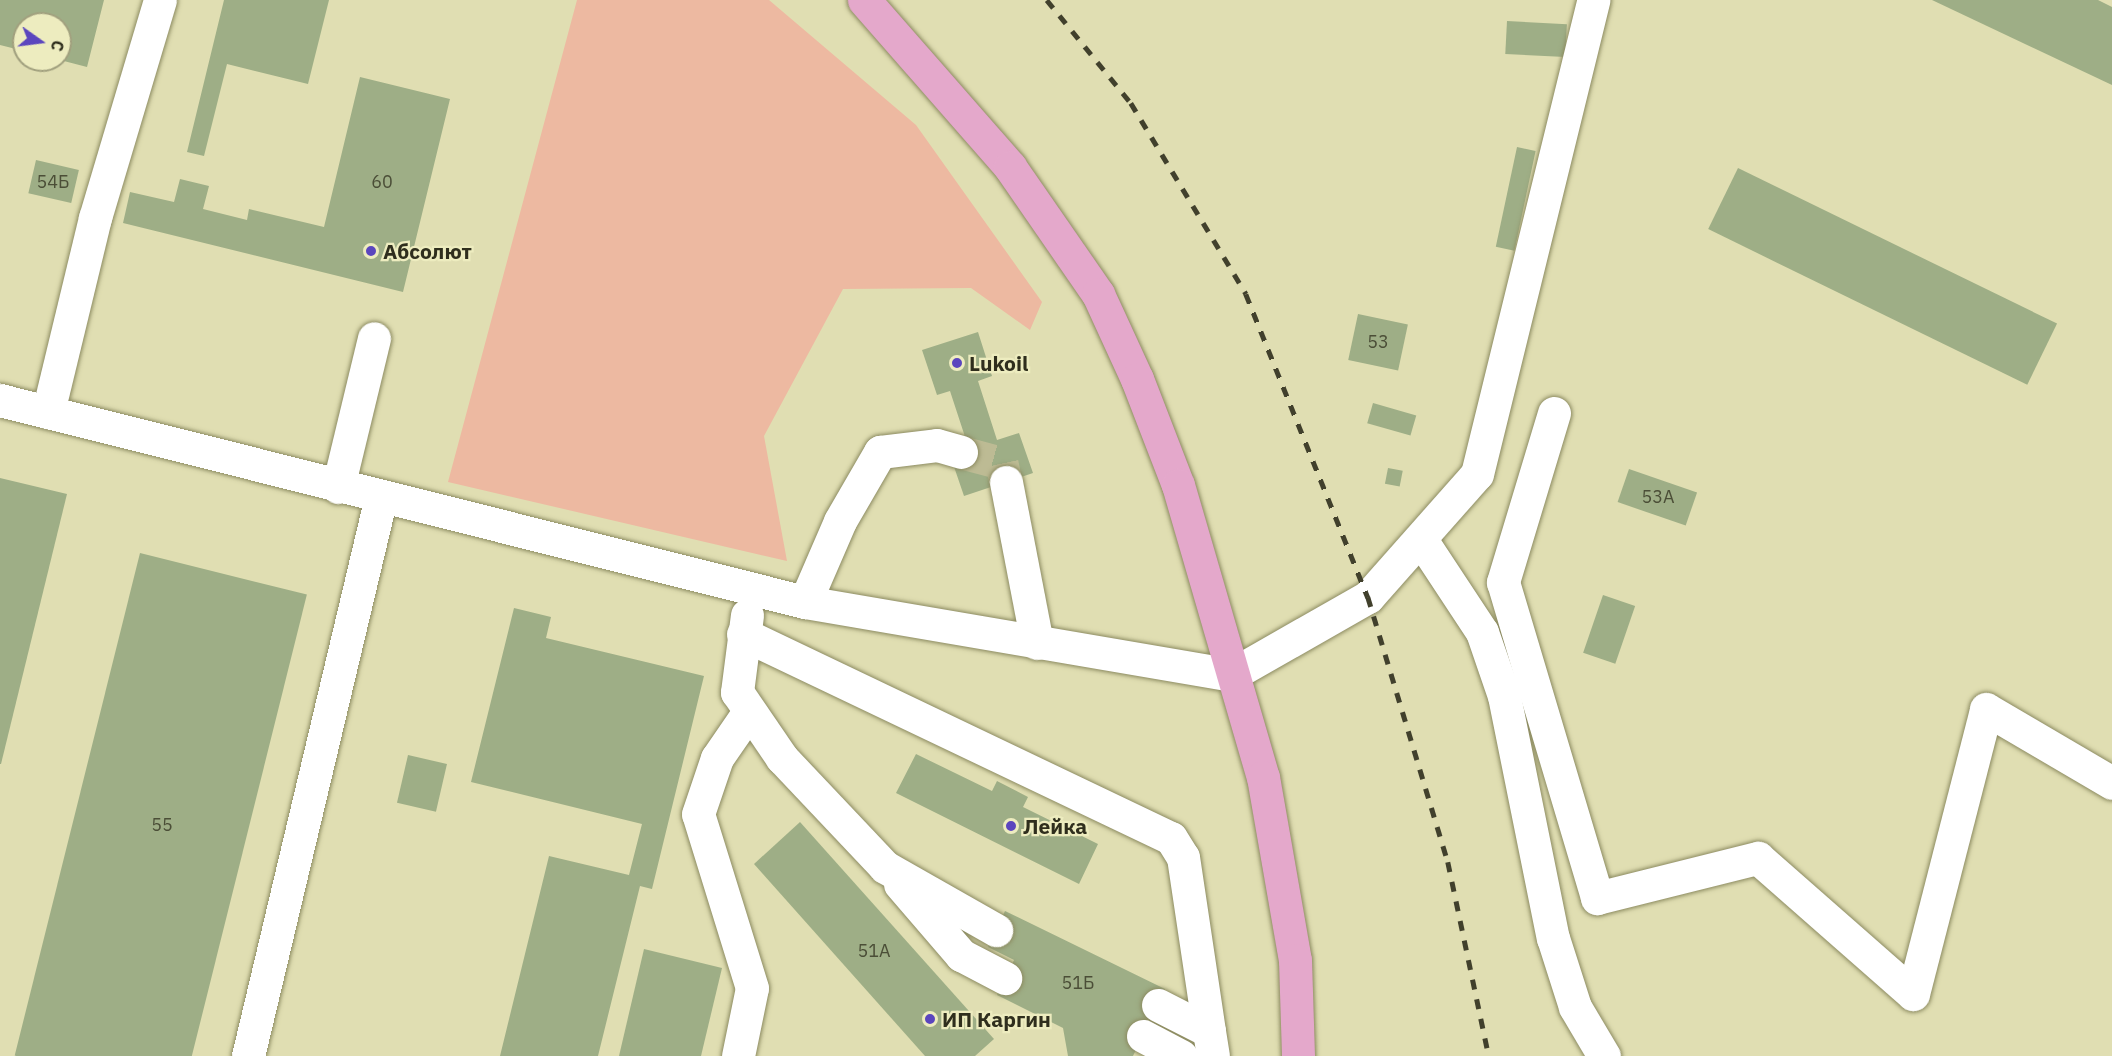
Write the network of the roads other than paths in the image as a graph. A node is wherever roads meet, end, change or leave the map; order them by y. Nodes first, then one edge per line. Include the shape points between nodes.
1 (160, 0) edge
2 (864, 0) edge
3 (1593, 0) edge
4 (374, 338) dead end
5 (0, 400) edge
6 (48, 412) junction
7 (1554, 413) dead end
8 (961, 452) tunnel mouth
9 (1006, 482) tunnel mouth
10 (338, 487) junction
11 (381, 497) junction
12 (1422, 541) junction
13 (753, 590) junction
14 (805, 602) junction
15 (742, 634) junction
16 (1037, 642) junction
17 (1232, 675) junction
18 (748, 713) junction
19 (2112, 783) edge
20 (885, 867) junction
21 (996, 930) dead end
22 (1005, 978) dead end
23 (1158, 1005) dead end
24 (1143, 1036) dead end
25 (1211, 1044) edge
26 (248, 1056) edge
27 (738, 1056) edge
28 (1182, 1056) edge
29 (1298, 1056) edge
30 (1604, 1056) edge

1 - 6 street via 95,218
2 - 17 main road via 1010,167 1098,294 1179,485
3 - 12 street via 1477,474
4 - 10 street
5 - 6 street
6 - 10 street
7 - 19 street via 1503,582 1597,898 1758,858 1913,994 1986,709
8 - 14 street via 937,445 880,452 840,521
9 - 16 street
10 - 11 street
11 - 13 street
11 - 26 street
12 - 17 street via 1368,597
12 - 30 street via 1486,643 1504,696 1553,938 1575,1007
13 - 14 street
13 - 15 street
14 - 16 street
15 - 18 street via 736,692
15 - 25 street via 1171,838 1183,857
16 - 17 street
17 - 29 main road via 1263,777 1283,876 1295,960
18 - 20 street
18 - 27 street via 717,758 698,814 752,988
20 - 21 street
20 - 22 street via 961,955
23 - 25 street
24 - 28 street

